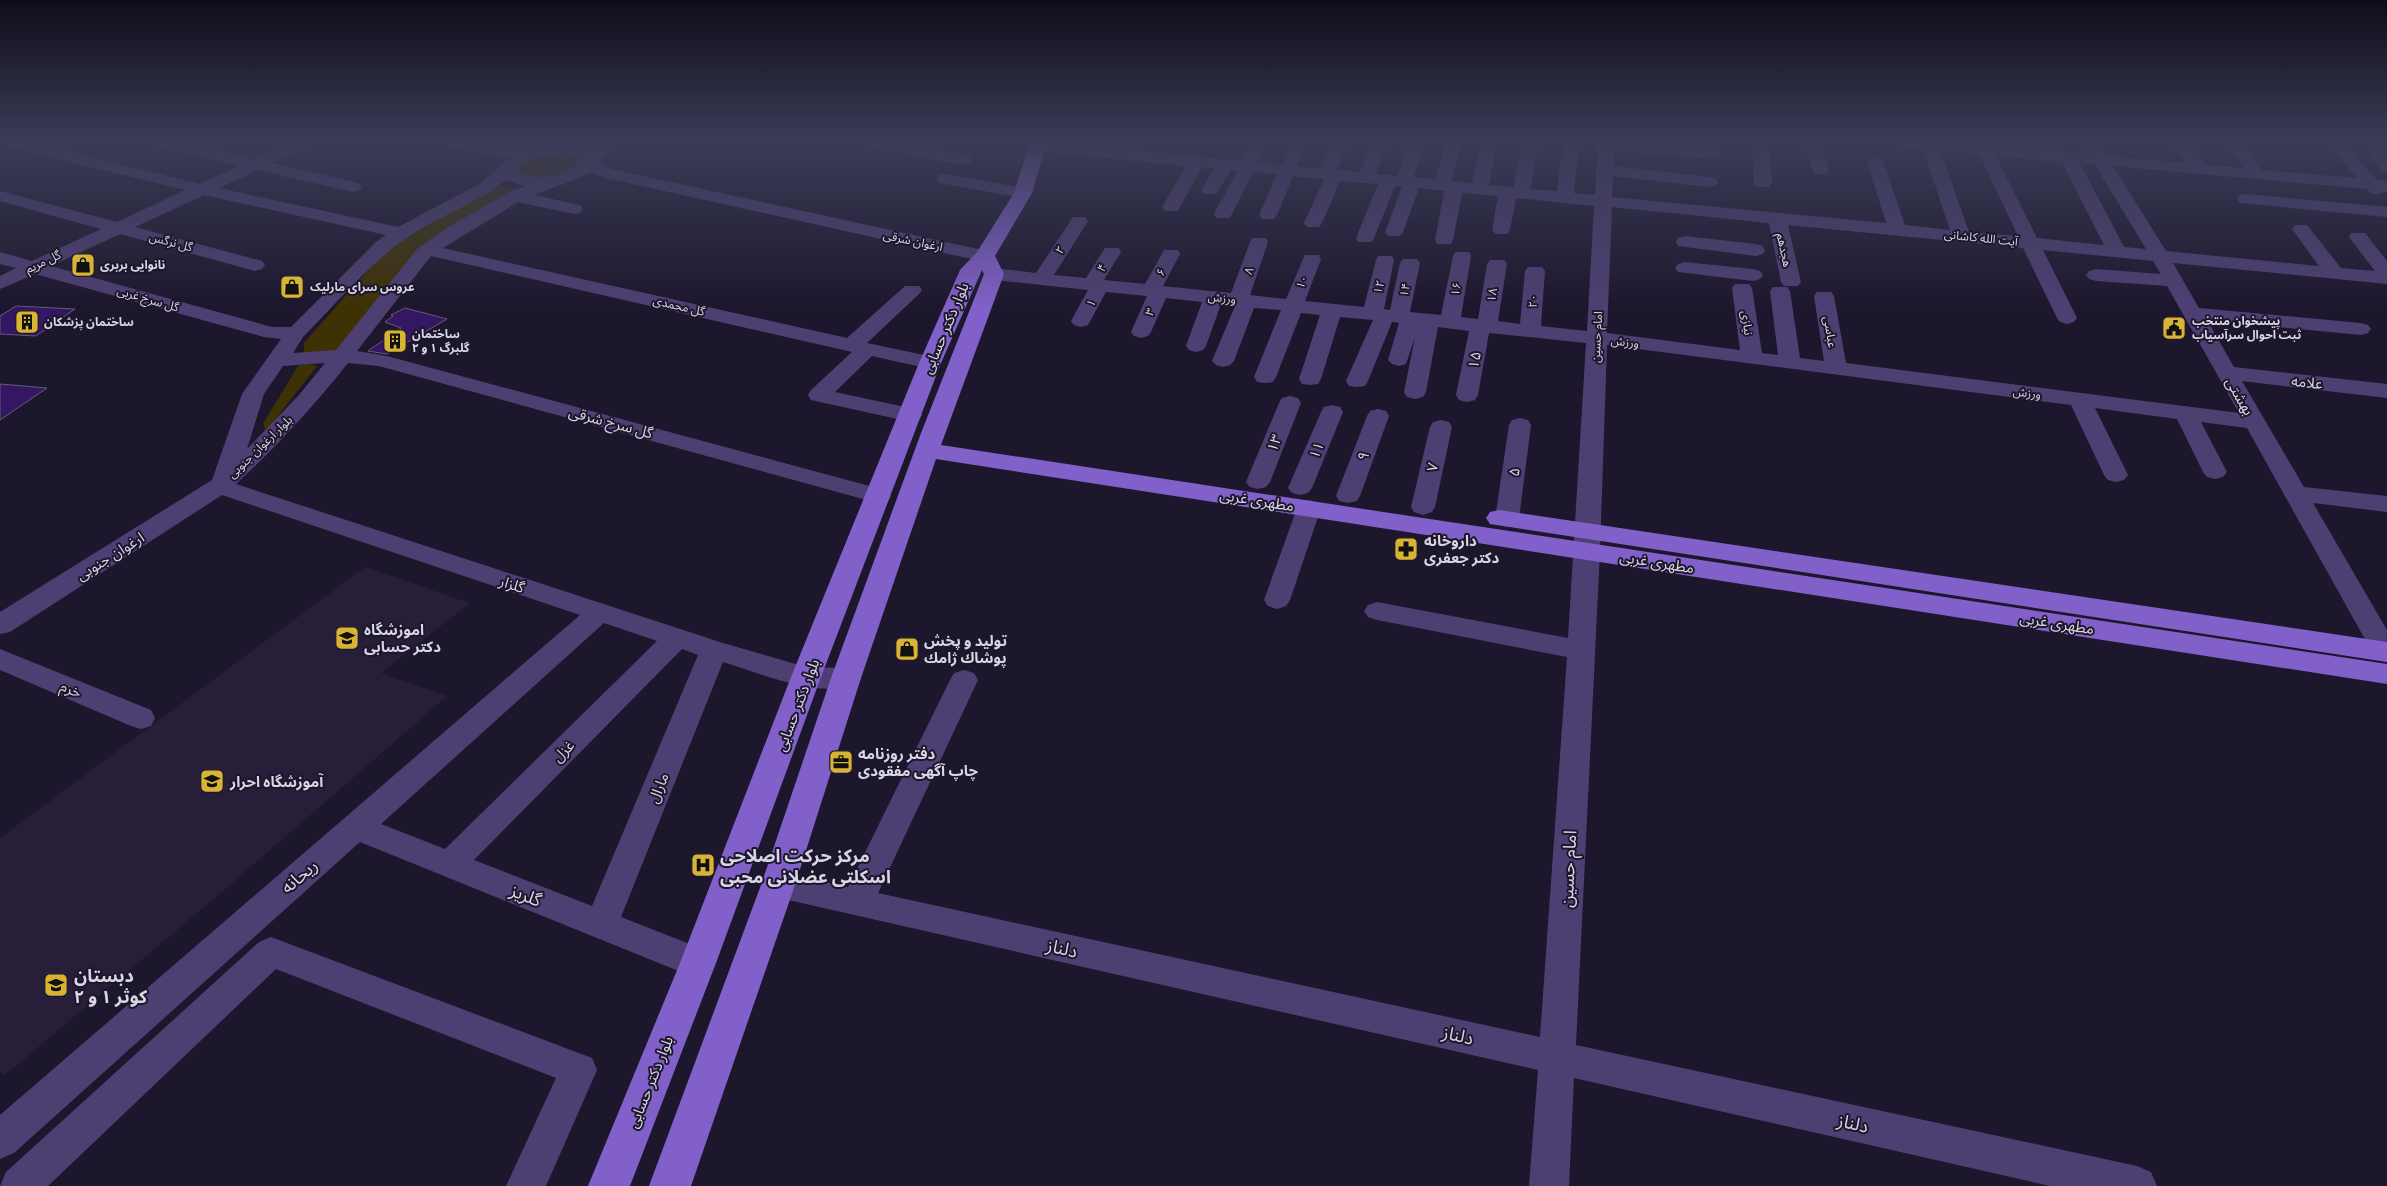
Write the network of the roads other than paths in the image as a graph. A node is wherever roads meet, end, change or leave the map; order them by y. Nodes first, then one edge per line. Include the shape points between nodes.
1 (5, 197) edge
2 (183, 197) edge
3 (239, 197) edge
4 (444, 197) edge
5 (465, 197) edge
6 (513, 197) edge
7 (521, 197) edge
8 (705, 197) edge
9 (1021, 197) edge
10 (1177, 197) edge
11 (1232, 197) edge
12 (1275, 197) edge
13 (1322, 197) edge
14 (1391, 197) edge
15 (1399, 197) edge
16 (1447, 197) edge
17 (1512, 197) edge
18 (1568, 197) edge
19 (1603, 197) edge
20 (1887, 197) edge
21 (1948, 197) edge
22 (2007, 197) edge
23 (2089, 197) edge
24 (2124, 197) edge
25 (2246, 199) dead end
26 (459, 200) junction
27 (1603, 201) junction
28 (1172, 207) dead end
29 (574, 209) dead end
30 (1714, 212) junction
31 (2387, 212) edge
32 (1223, 214) dead end
33 (1268, 215) dead end
34 (1777, 218) junction
35 (1079, 222) dead end
36 (1313, 222) dead end
37 (119, 228) junction
38 (2300, 229) dead end
39 (1501, 230) dead end
40 (1898, 230) junction
41 (1394, 232) dead end
42 (402, 233) junction
43 (1961, 236) junction
44 (2358, 237) dead end
45 (1365, 238) dead end
46 (1444, 240) dead end
47 (1259, 242) dead end
48 (1685, 242) dead end
49 (2029, 243) junction
50 (1718, 246) junction
51 (428, 250) junction
52 (1756, 250) dead end
53 (2117, 251) junction
54 (1112, 252) dead end
55 (1171, 254) dead end
56 (1462, 256) dead end
57 (2160, 256) junction
58 (0, 258) edge
59 (1312, 259) dead end
60 (1385, 260) dead end
61 (1410, 263) dead end
62 (1497, 264) dead end
63 (255, 265) dead end
64 (990, 265) junction
65 (32, 266) junction
66 (1685, 268) dead end
67 (1535, 271) dead end
68 (1722, 272) junction
69 (2335, 273) junction
70 (2387, 274) edge
71 (2096, 275) dead end
72 (2387, 278) edge
73 (1042, 279) junction
74 (2175, 281) junction
75 (0, 283) edge
76 (1096, 285) junction
77 (912, 290) dead end
78 (1155, 291) junction
79 (1824, 296) dead end
80 (1214, 297) junction
81 (1242, 300) junction
82 (1293, 306) junction
83 (1332, 310) junction
84 (2193, 313) junction
85 (1399, 317) junction
86 (2067, 318) dead end
87 (1081, 321) dead end
88 (1450, 323) junction
89 (1484, 326) junction
90 (2361, 329) dead end
91 (1530, 331) junction
92 (1141, 332) dead end
93 (296, 333) junction
94 (1597, 338) junction
95 (1196, 346) dead end
96 (859, 347) junction
97 (342, 356) junction
98 (1752, 358) junction
99 (278, 360) junction
100 (1399, 360) dead end
101 (1223, 362) dead end
102 (930, 363) junction
103 (1790, 363) junction
104 (1836, 369) junction
105 (2227, 373) junction
106 (1266, 377) dead end
107 (1310, 379) dead end
108 (1356, 381) dead end
109 (2378, 390) edge
110 (1415, 392) dead end
111 (1467, 395) dead end
112 (2080, 400) junction
113 (1290, 403) dead end
114 (1332, 412) dead end
115 (2387, 412) edge
116 (2184, 413) junction
117 (911, 415) junction
118 (1378, 416) dead end
119 (2255, 422) junction
120 (1520, 425) dead end
121 (1442, 427) dead end
122 (930, 441) junction
123 (989, 450) junction
124 (2215, 472) dead end
125 (2116, 475) dead end
126 (1258, 482) junction
127 (219, 486) junction
128 (2295, 493) junction
129 (879, 496) junction
130 (1348, 496) junction
131 (1305, 498) junction
132 (2387, 504) edge
133 (1423, 507) junction
134 (1507, 520) junction
135 (1587, 541) junction
136 (1276, 600) dead end
137 (1377, 611) dead end
138 (599, 613) junction
139 (0, 625) edge
140 (677, 638) junction
141 (714, 650) junction
142 (1581, 650) junction
143 (0, 659) edge
144 (2387, 659) edge
145 (806, 677) junction
146 (846, 678) junction
147 (964, 680) dead end
148 (141, 718) dead end
149 (355, 827) junction
150 (449, 865) junction
151 (778, 884) junction
152 (857, 902) junction
153 (601, 925) junction
154 (698, 963) junction
155 (1557, 1057) junction
156 (0, 1140) edge
157 (22, 1186) edge
158 (526, 1186) edge
159 (609, 1186) edge
160 (670, 1186) edge
161 (1549, 1186) edge
162 (2137, 1186) edge

1 - 37 street, گل نرگس
2 - 37 street, گل مریم
3 - 42 street
4 - 26 street
5 - 26 street, بلوار ارغوان جنوبی
6 - 51 street, بلوار ارغوان جنوبی
7 - 29 street
8 - 64 street, ارغوان شرقی
9 - 64 main road
10 - 28 street
11 - 32 street
12 - 33 street
13 - 36 street
14 - 45 street
15 - 41 street
16 - 46 street
17 - 39 street
18 - 27 street, آیت الله کاشانی
19 - 27 street, امام حسین
20 - 40 street
21 - 43 street
22 - 49 street
23 - 53 street
24 - 57 street, بهشتی
25 - 31 street
26 - 42 street, بلوار ارغوان جنوبی
27 - 30 street, آیت الله کاشانی
27 - 94 street, امام حسین
30 - 34 street, آیت الله کاشانی
30 - 50 street
34 - 40 street, آیت الله کاشانی
34 - 103 street, هجدهم
35 - 73 street, ۲
37 - 63 street, گل نرگس
37 - 65 street, گل مریم
38 - 69 street
40 - 43 street, آیت الله کاشانی
42 - 93 street, بلوار ارغوان جنوبی via 383,246
43 - 49 street, آیت الله کاشانی
44 - 70 street
47 - 81 street, ۸
48 - 50 street
49 - 53 street, آیت الله کاشانی
49 - 86 street
50 - 52 street
50 - 68 street
51 - 96 street, گل محمدی
51 - 97 street, بلوار ارغوان جنوبی
53 - 57 street, آیت الله کاشانی
54 - 76 street, ۴
55 - 78 street, ۶
56 - 88 street, ۱۶
57 - 69 street, آیت الله کاشانی
57 - 74 street, بهشتی
58 - 65 street, گل سرخ غربی
59 - 82 street, ۱۰
60 - 85 street, ۱۲
61 - 85 street, ۱۴
62 - 89 street, ۱۸
64 - 73 street, ورزش
64 - 102 main road, بلوار دکتر حسابی via 970,270
64 - 122 main road, بلوار دکتر حسابی
65 - 75 street, گل مریم
65 - 93 street, گل سرخ غربی via 271,333
66 - 68 street
67 - 91 street, ۲۰
68 - 98 street, نیازی via 1748,282
69 - 72 street, آیت الله کاشانی
71 - 74 street
73 - 76 street, ورزش
74 - 84 street, بهشتی
76 - 78 street, ورزش
76 - 87 street, ۱
77 - 96 street
78 - 80 street, ورزش
78 - 92 street, ۳
79 - 104 street, عباسی
80 - 81 street, ورزش
80 - 95 street
81 - 82 street, ورزش
81 - 101 street, ۸
82 - 83 street, ورزش
82 - 106 street
83 - 85 street, ورزش
83 - 107 street
84 - 90 street
84 - 105 street, بهشتی
85 - 88 street, ورزش
85 - 100 street
85 - 108 street
85 - 110 street
88 - 89 street, ورزش
89 - 91 street, ورزش
89 - 111 street, ۱۵
91 - 94 street, ورزش
93 - 99 street, بلوار ارغوان جنوبی
94 - 98 street, ورزش
94 - 135 street, امام حسین
96 - 102 street, گل محمدی
96 - 117 street via 819,395
97 - 99 street, گل سرخ شرقی
97 - 127 street, بلوار ارغوان جنوبی via 308,400
97 - 129 street, گل سرخ شرقی via 380,360
98 - 103 street, ورزش
99 - 127 street, بلوار ارغوان جنوبی via 253,394 232,460
102 - 117 main road, بلوار دکتر حسابی
103 - 104 street, ورزش
104 - 112 street, ورزش
105 - 109 street, علامه
105 - 119 street, بهشتی
109 - 115 street
112 - 116 street, ورزش
112 - 125 street
113 - 126 street, ۱۳
114 - 131 street, ۱۱
116 - 119 street, ورزش
116 - 124 street
117 - 129 main road, بلوار دکتر حسابی
118 - 130 street, ۹
119 - 128 street, بهشتی
120 - 134 street, ۵
121 - 133 street, ۷
122 - 123 main road, مطهری غربی
122 - 146 main road, بلوار دکتر حسابی
123 - 126 main road, مطهری غربی
123 - 131 main road, مطهری غربی
126 - 131 main road, مطهری غربی
127 - 138 street, گلزار
127 - 139 street, ارغوان جنوبی
128 - 132 street
128 - 144 street, بهشتی
129 - 145 main road, بلوار دکتر حسابی
130 - 131 main road, مطهری غربی
130 - 133 main road, مطهری غربی
131 - 135 main road, مطهری غربی
131 - 136 street, ۱۱
133 - 134 main road, مطهری غربی
134 - 135 main road, مطهری غربی
135 - 142 street, امام حسین
135 - 144 main road, مطهری غربی
137 - 142 street
138 - 140 street, گلزار
138 - 149 street, ریحانه
140 - 141 street, گلزار
140 - 150 street, غزل
141 - 145 street, گلزار
141 - 153 street, مارال
142 - 155 street, امام حسین
143 - 148 street, خرم
145 - 146 street, گلزار
145 - 154 main road, بلوار دکتر حسابی
146 - 151 main road, بلوار دکتر حسابی
147 - 152 street
149 - 150 street, گلریز
149 - 156 street, ریحانه
150 - 153 street, گلریز
151 - 152 street, دلناز
151 - 160 main road, بلوار دکتر حسابی
152 - 155 street, دلناز
153 - 154 street, گلریز
154 - 159 main road, بلوار دکتر حسابی
155 - 161 street, امام حسین
155 - 162 street, دلناز
157 - 158 street via 271,952 579,1070

